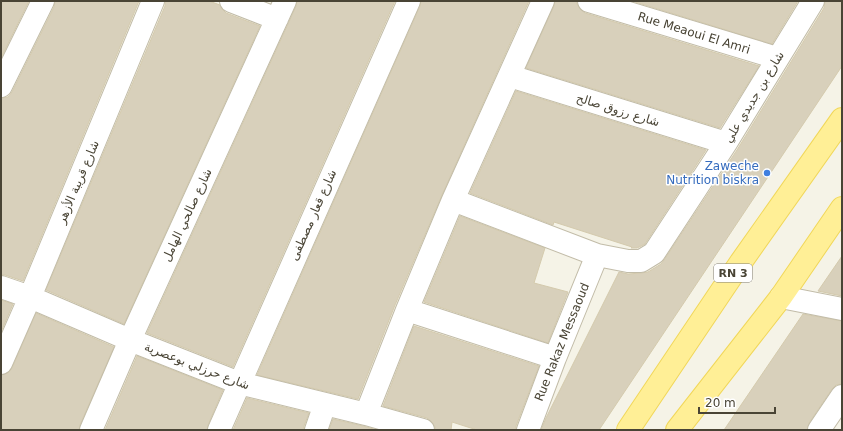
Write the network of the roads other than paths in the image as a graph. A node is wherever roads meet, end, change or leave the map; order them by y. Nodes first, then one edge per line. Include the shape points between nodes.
1 (44, 1) edge
2 (153, 1) edge
3 (231, 1) edge
4 (408, 1) edge
5 (543, 1) edge
6 (589, 1) edge
7 (813, 1) edge
8 (281, 10) edge
9 (777, 58) junction
10 (510, 76) junction
11 (1, 86) edge
12 (842, 119) edge
13 (726, 143) junction
14 (453, 200) junction
15 (842, 208) edge
16 (597, 255) junction
17 (1, 287) edge
18 (30, 298) junction
19 (781, 298) junction
20 (842, 309) edge
21 (407, 310) junction
22 (130, 340) junction
23 (555, 358) junction
24 (1, 363) edge
25 (239, 383) junction
26 (842, 396) edge
27 (326, 404) junction
28 (366, 414) junction
29 (90, 430) edge
30 (219, 430) edge
31 (316, 430) edge
32 (423, 430) edge
33 (528, 430) edge
34 (628, 430) edge
35 (677, 430) edge
36 (819, 430) edge

1 - 11 street
2 - 18 street, شارع قريبة الأزهر
3 - 8 street
4 - 25 street, شارع قعار مصطفى
5 - 10 street
6 - 9 street, Rue Meaoui El Amri
7 - 9 street, شارع بن جديدي علي
8 - 22 street, شارع صالحي الهامل
9 - 13 street, شارع بن جديدي علي
10 - 13 street, شارع رزوق صالح
10 - 14 street
12 - 34 main road, RN 3 via 741,262
13 - 16 street, شارع بن جديدي علي via 654,253 641,261
14 - 16 street, شارع بن جديدي علي
14 - 21 street
15 - 19 main road
16 - 23 street, Rue Rakaz Messaoud
17 - 18 street, شارع حرزلي بوعصرية
18 - 22 street, شارع حرزلي بوعصرية
18 - 24 street, شارع قريبة الأزهر
19 - 20 street
19 - 35 main road
21 - 23 street
21 - 28 street
22 - 25 street, شارع حرزلي بوعصرية
22 - 29 street, شارع صالحي الهامل
23 - 33 street, Rue Rakaz Messaoud
25 - 27 street, شارع حرزلي بوعصرية
25 - 30 street, شارع قعار مصطفى
26 - 36 street
27 - 28 street, شارع حرزلي بوعصرية
27 - 31 street
28 - 32 street, شارع حرزلي بوعصرية

